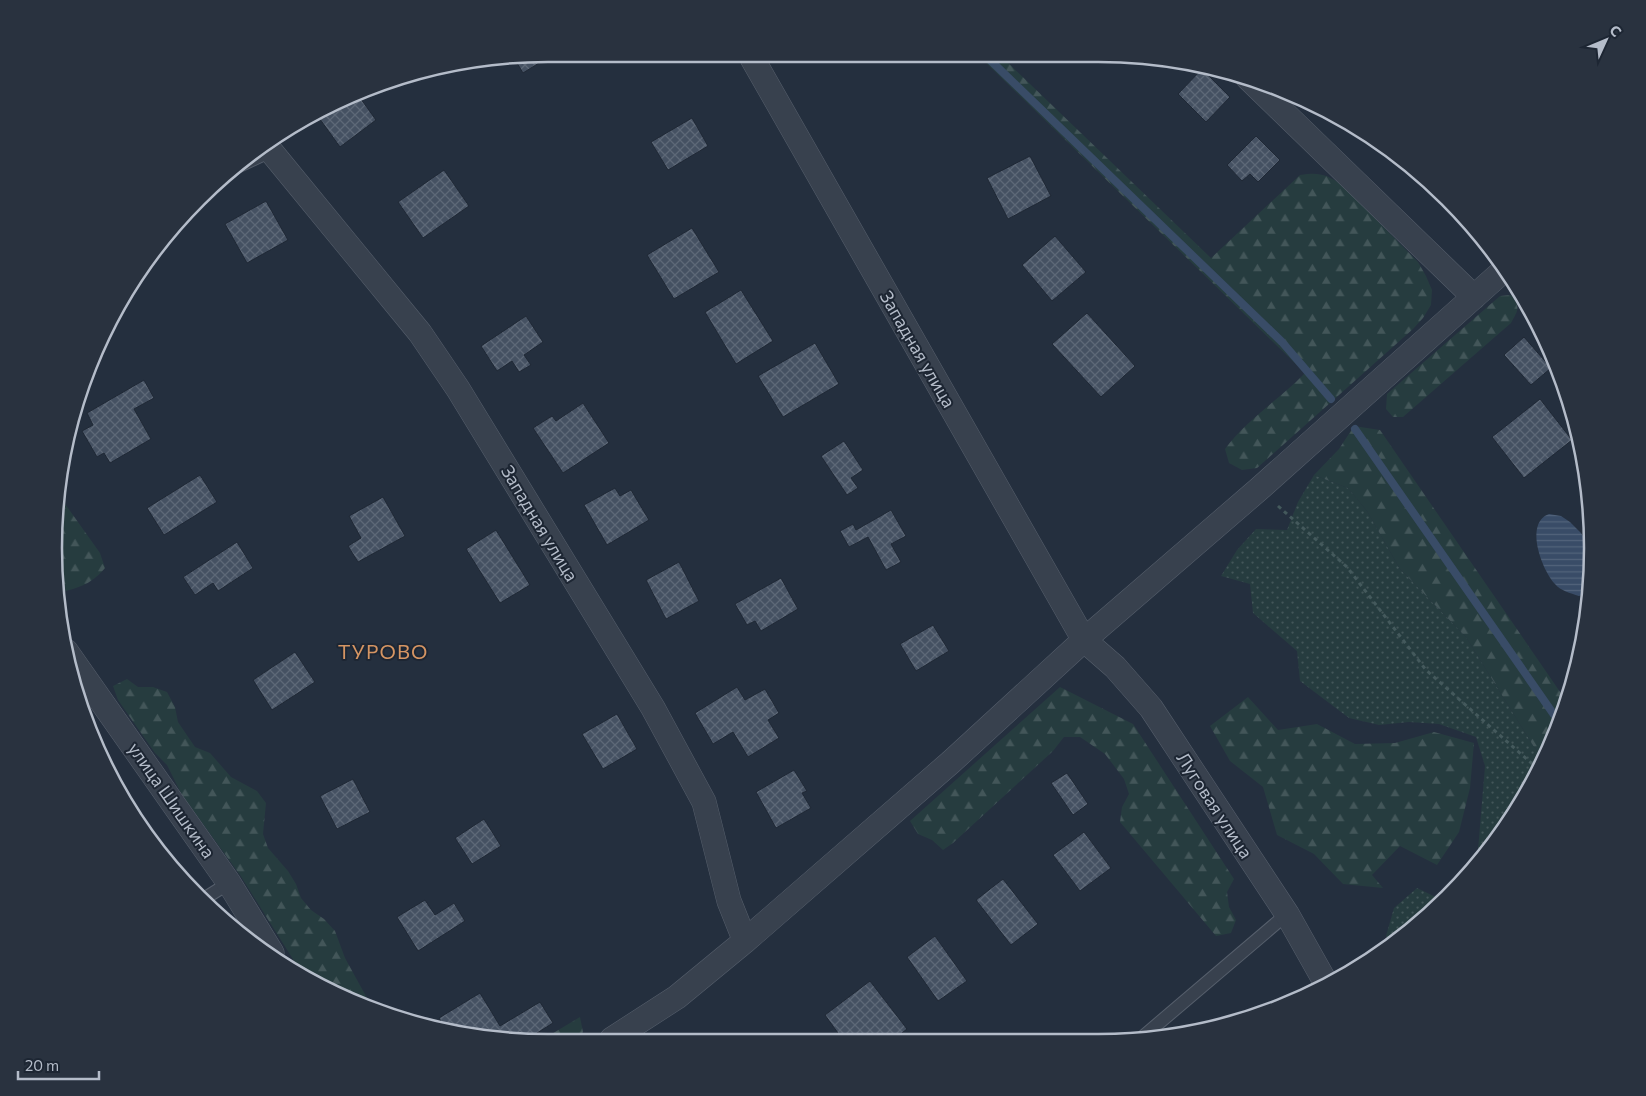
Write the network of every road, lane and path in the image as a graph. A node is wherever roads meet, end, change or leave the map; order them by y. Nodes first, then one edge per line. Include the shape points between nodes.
1 (754, 62) edge
2 (1261, 91) edge
3 (270, 150) edge
4 (1499, 274) edge
5 (1474, 297) junction
6 (1259, 490) junction
7 (1084, 640) junction
8 (77, 667) edge
9 (1532, 764) edge
10 (230, 883) junction
11 (210, 895) edge
12 (1286, 914) junction
13 (745, 941) junction
14 (266, 943) edge
15 (1323, 978) edge
16 (1151, 1030) edge
17 (620, 1034) edge

1 - 7 street, Западная улица
2 - 5 street
3 - 13 street, Западная улица via 420,333 458,389 653,708 704,802 729,901
4 - 5 street
5 - 6 street
6 - 7 street
6 - 9 path via 1347,567 1426,670
7 - 12 street, Луговая улица via 1115,667 1151,708
7 - 13 street via 951,762
8 - 10 street, улица Шишкина
10 - 11 lane
10 - 14 street, улица Шишкина
12 - 15 street, Луговая улица
12 - 16 lane
13 - 17 street via 676,997

